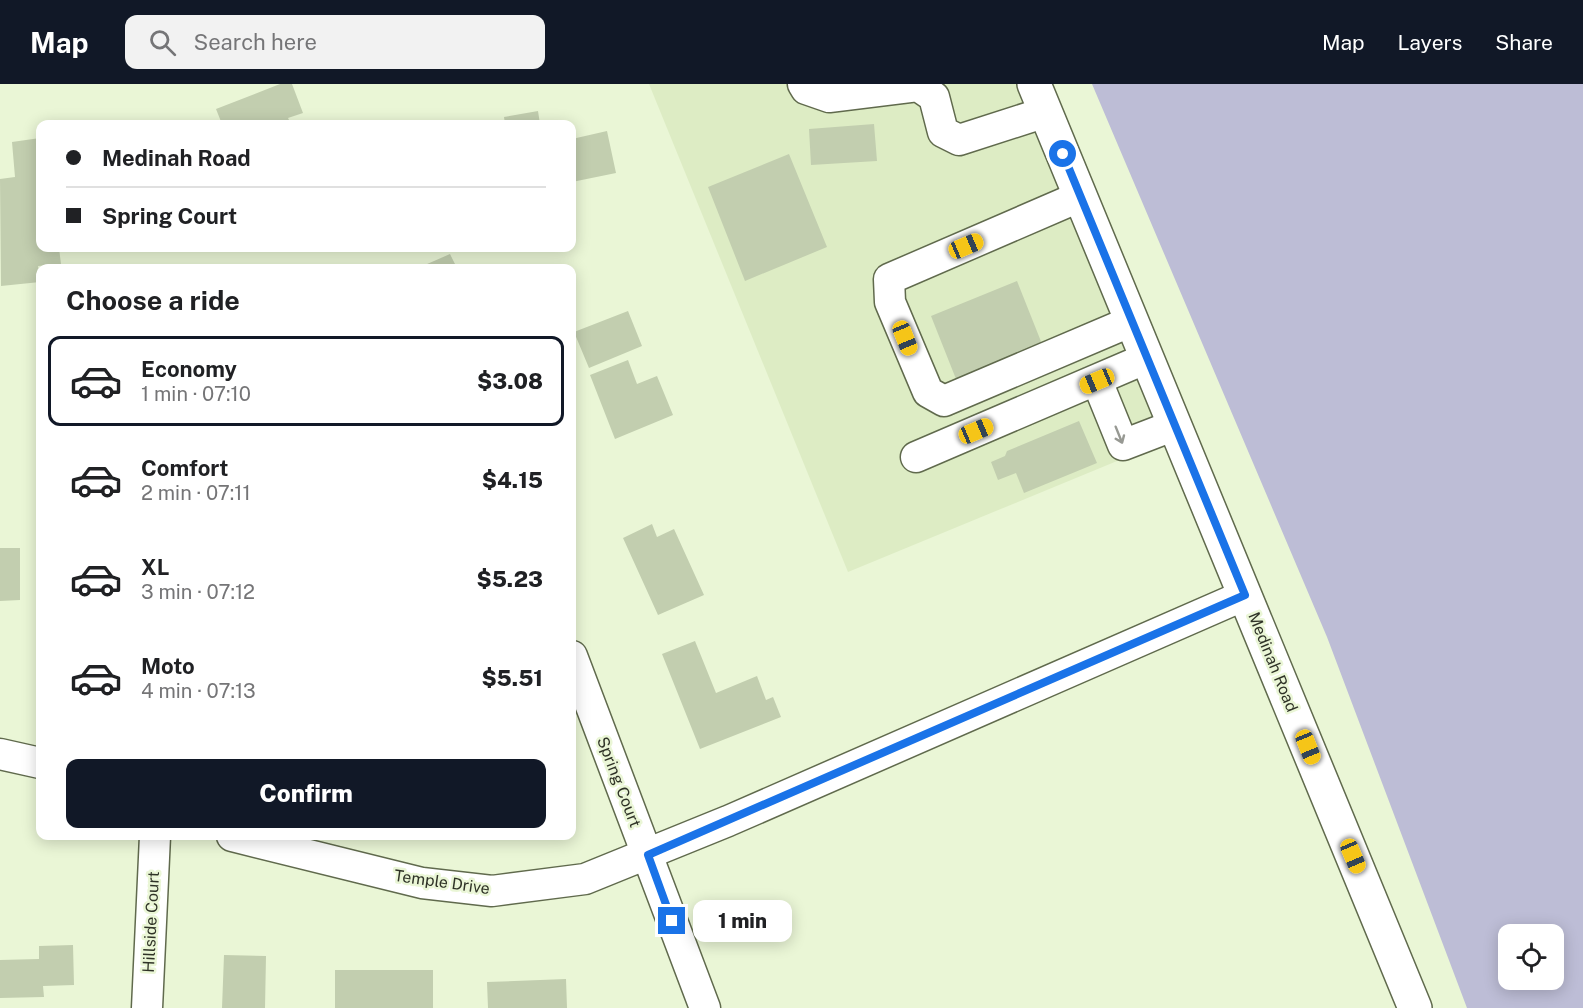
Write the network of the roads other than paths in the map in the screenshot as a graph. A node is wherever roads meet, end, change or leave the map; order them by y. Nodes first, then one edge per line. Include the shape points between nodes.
1 (803, 84) edge
2 (1040, 98) edge
3 (1081, 196) junction
4 (1132, 321) junction
5 (1148, 358) junction
6 (1097, 381) junction
7 (1175, 425) junction
8 (916, 457) dead end
9 (1245, 595) junction
10 (576, 666) edge
11 (0, 754) edge
12 (36, 762) edge
13 (155, 840) edge
14 (248, 840) edge
15 (648, 855) junction
16 (147, 1008) edge
17 (705, 1008) edge
18 (1415, 1008) edge

1 - 2 street via 829,98 918,86 934,97 943,132 960,140
2 - 3 main road, Medinah Road
3 - 4 main road, Medinah Road
3 - 4 street via 889,279 890,302 928,392 944,400
4 - 5 main road, Medinah Road
5 - 6 street
5 - 7 main road, Medinah Road
6 -> 7 street via 1123,445
6 - 8 street
7 - 9 main road, Medinah Road
9 - 15 street, Temple Drive
9 - 18 main road, Medinah Road
10 - 15 street, Spring Court
11 - 12 street
13 - 16 street, Hillside Court
14 - 15 street, Temple Drive via 422,883 492,891 585,879
15 - 17 street, Spring Court

